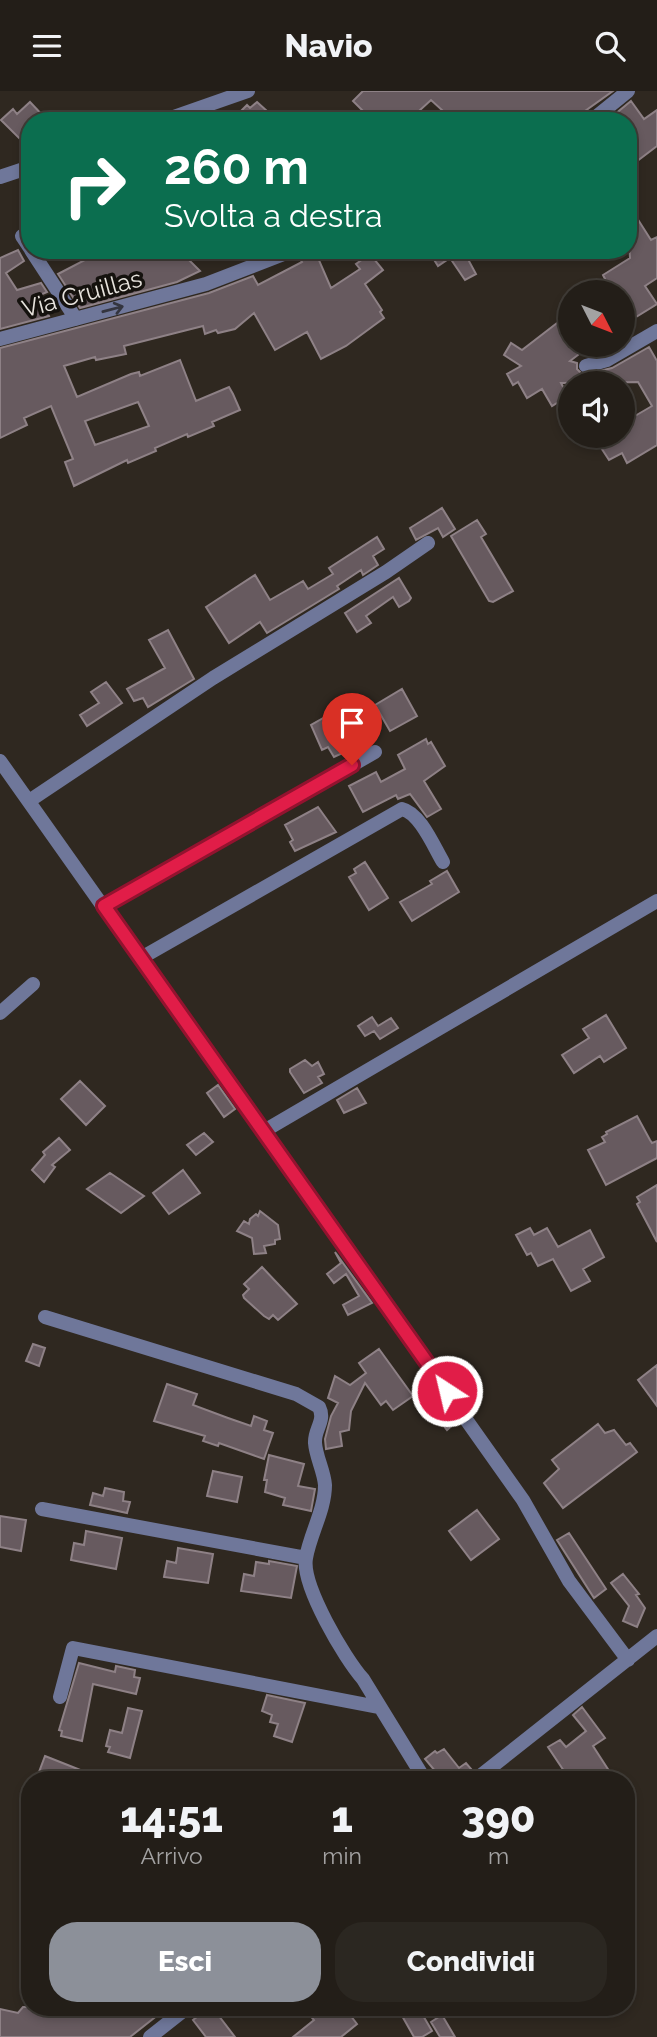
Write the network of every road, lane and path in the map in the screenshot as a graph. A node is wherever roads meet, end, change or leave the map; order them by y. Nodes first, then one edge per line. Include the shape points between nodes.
1 (248, 91) edge
2 (628, 91) edge
3 (188, 112) edge
4 (602, 112) edge
5 (21, 170) edge
6 (0, 177) edge
7 (37, 259) edge
8 (271, 259) edge
9 (76, 319) junction
10 (657, 331) edge
11 (0, 339) edge
12 (586, 366) dead end
13 (428, 543) dead end
14 (375, 752) dead end
15 (0, 761) edge
16 (29, 801) junction
17 (443, 862) dead end
18 (657, 901) edge
19 (104, 906) junction
20 (141, 958) junction
21 (33, 984) dead end
22 (0, 1013) edge
23 (264, 1131) junction
24 (45, 1317) dead end
25 (42, 1509) dead end
26 (306, 1558) junction
27 (657, 1636) edge
28 (628, 1660) junction
29 (60, 1697) dead end
30 (378, 1707) junction
31 (419, 1771) edge
32 (486, 1771) edge
33 (177, 2016) edge
34 (150, 2037) edge

1 - 3 street
2 - 4 street
5 - 6 street
7 - 9 street
9 -> 8 street, Via Cruillas via 206,284
9 - 11 street, Via Cruillas
10 - 12 street via 607,360
13 - 16 street
14 - 19 street
15 - 16 street
16 - 19 street
17 - 20 street via 416,820 402,809
18 - 23 street
19 - 20 street
20 - 23 street
21 - 22 street
23 - 28 street via 523,1500 569,1581
24 - 26 street via 296,1394 319,1407 322,1421 315,1445 325,1486
25 - 26 street
26 - 30 street via 318,1606
27 - 28 street
28 - 32 street
29 - 30 street via 73,1648
30 - 31 street
33 - 34 street

